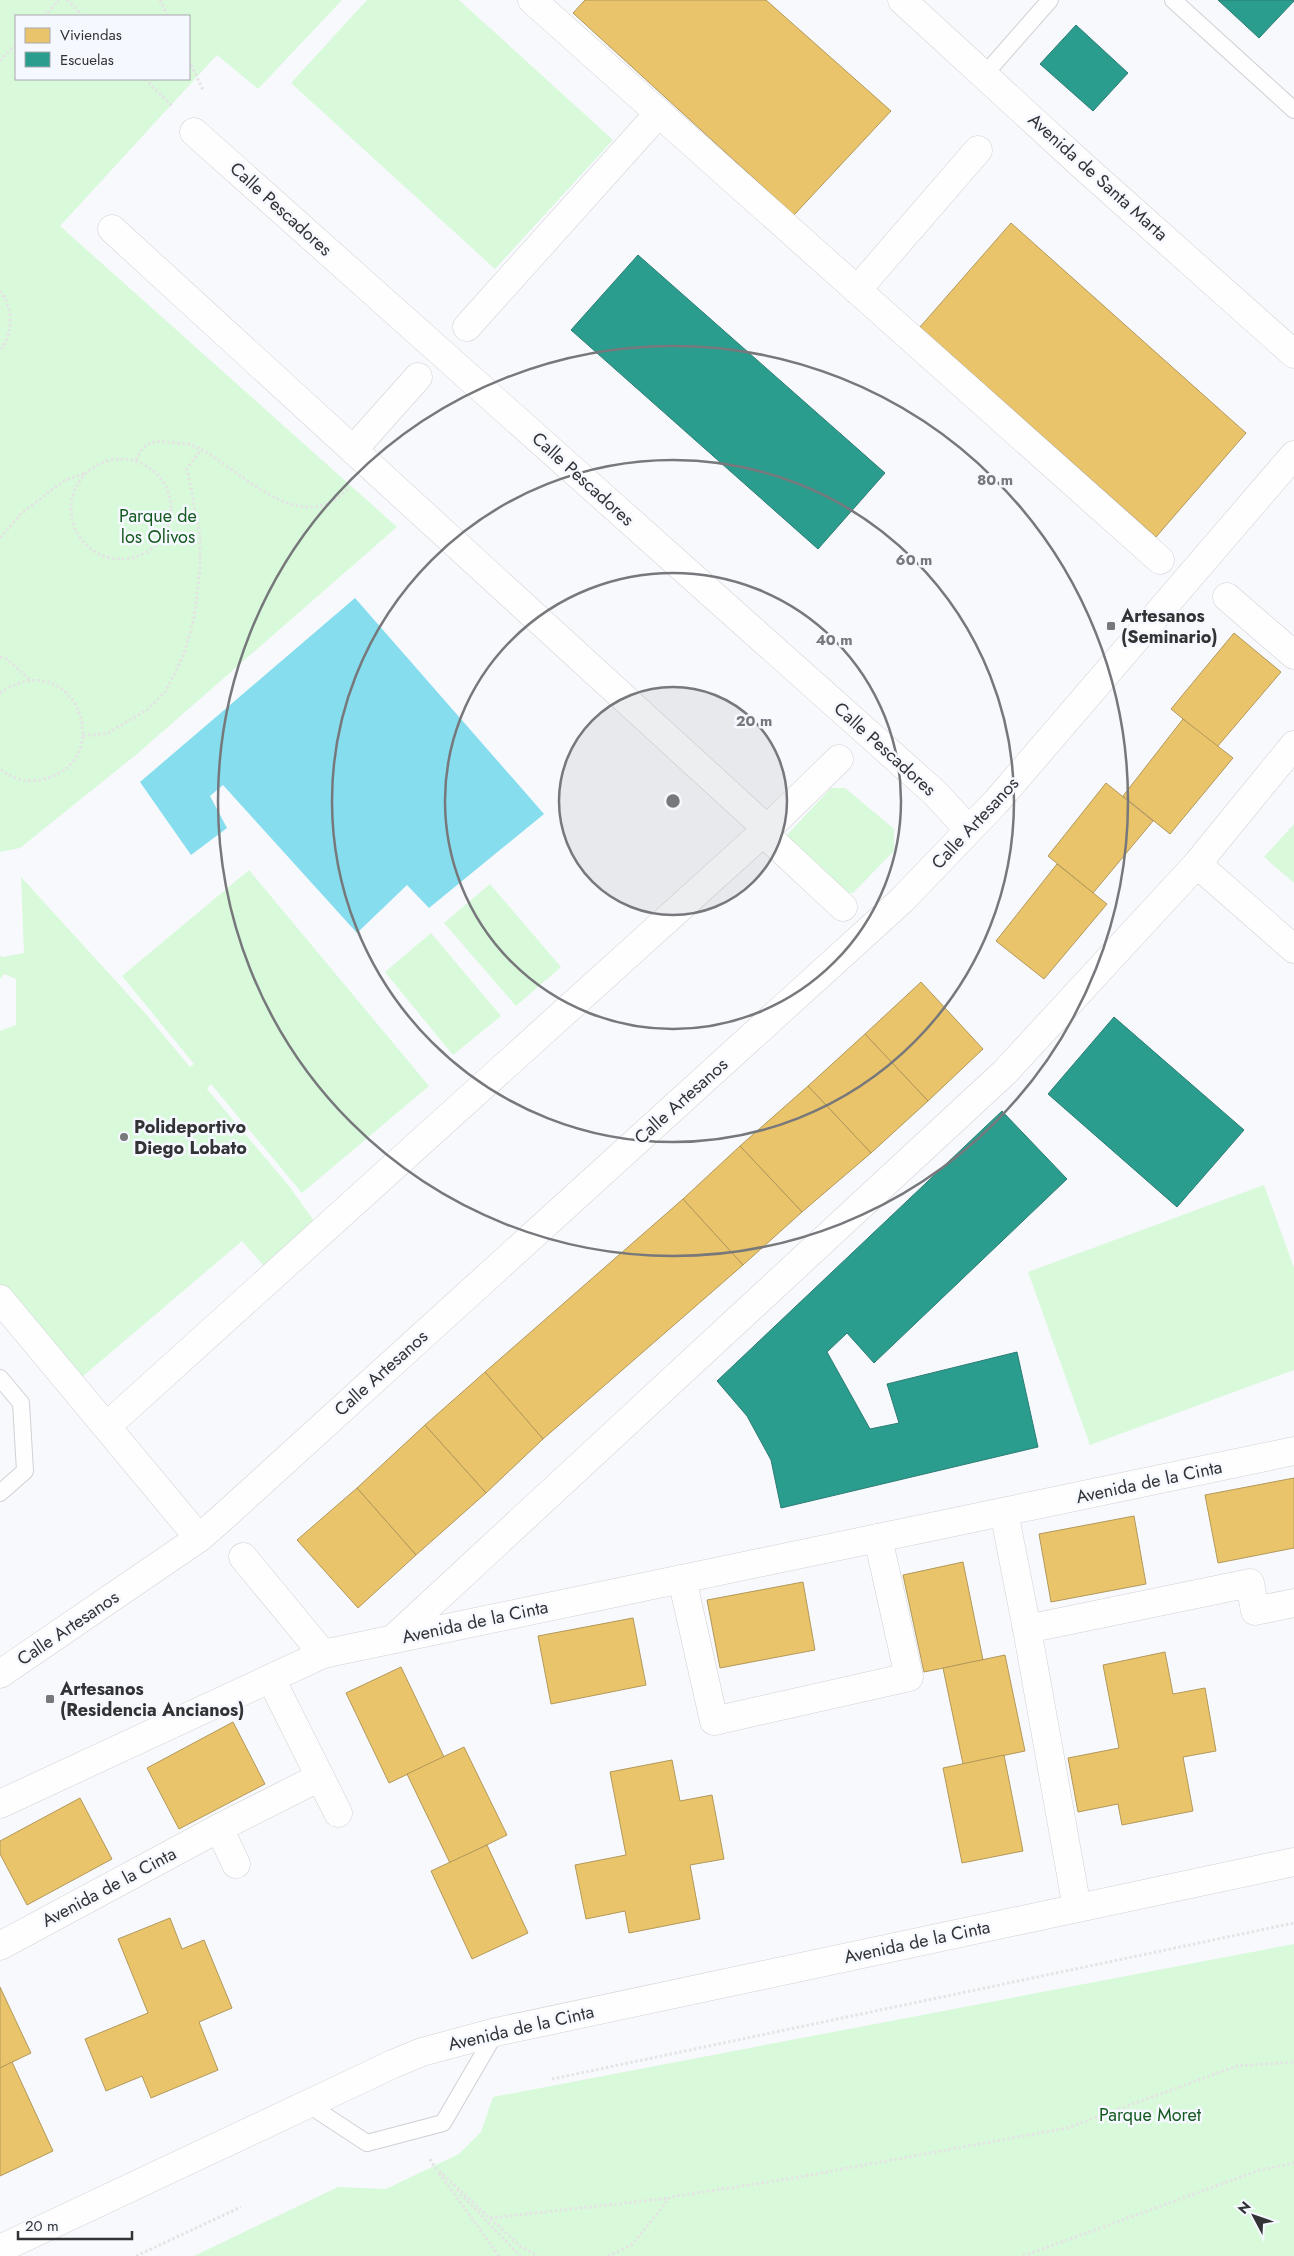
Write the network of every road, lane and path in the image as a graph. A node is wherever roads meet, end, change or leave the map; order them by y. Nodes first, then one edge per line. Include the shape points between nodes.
1 (60, 0) edge
2 (66, 0) edge
3 (160, 0) edge
4 (532, 0) edge
5 (902, 0) edge
6 (1050, 0) edge
7 (1173, 0) edge
8 (45, 15) edge
9 (82, 15) edge
10 (168, 15) edge
11 (15, 45) edge
12 (0, 61) edge
13 (190, 62) edge
14 (985, 74) junction
15 (146, 80) edge
16 (203, 90) dead end
17 (1294, 110) edge
18 (659, 113) junction
19 (186, 121) joint
20 (978, 150) dead end
21 (112, 229) dead end
22 (857, 290) junction
23 (0, 291) edge
24 (467, 327) dead end
25 (0, 351) edge
26 (1294, 354) edge
27 (418, 376) dead end
28 (200, 451) junction
29 (1294, 455) edge
30 (362, 458) junction
31 (136, 460) junction
32 (87, 472) junction
33 (0, 538) edge
34 (1160, 560) dead end
35 (1227, 598) dead end
36 (1294, 655) edge
37 (0, 656) edge
38 (30, 680) junction
39 (0, 693) edge
40 (83, 736) junction
41 (1294, 745) edge
42 (839, 759) dead end
43 (0, 768) edge
44 (766, 829) junction
45 (970, 830) junction
46 (1197, 864) junction
47 (843, 908) dead end
48 (1294, 949) edge
49 (0, 1299) edge
50 (0, 1378) edge
51 (106, 1426) junction
52 (1294, 1451) edge
53 (0, 1493) edge
54 (1004, 1512) junction
55 (199, 1538) junction
56 (878, 1538) junction
57 (243, 1558) dead end
58 (682, 1579) junction
59 (1294, 1604) edge
60 (1028, 1629) junction
61 (393, 1639) junction
62 (323, 1654) junction
63 (0, 1674) edge
64 (271, 1679) junction
65 (320, 1777) junction
66 (0, 1804) edge
67 (338, 1813) dead end
68 (219, 1828) junction
69 (1294, 1862) edge
70 (236, 1864) dead end
71 (1077, 1908) junction
72 (1294, 1923) edge
73 (0, 1946) edge
74 (496, 2032) junction
75 (1294, 2062) edge
76 (552, 2079) dead end
77 (306, 2103) junction
78 (430, 2159) dead end
79 (1294, 2163) edge
80 (434, 2166) junction
81 (670, 2198) junction
82 (241, 2207) dead end
83 (490, 2218) junction
84 (0, 2249) edge
85 (136, 2256) edge
86 (499, 2256) edge
87 (520, 2256) edge
88 (538, 2256) edge
89 (608, 2256) edge
90 (1023, 2256) edge

1 - 8 path
2 - 9 path
3 - 10 path
4 - 18 street
5 - 14 street, Avenida de Santa Marta
6 - 14 lane
7 - 17 lane
11 - 12 path
13 - 16 path
14 - 26 street, Avenida de Santa Marta
15 - 19 path
18 - 22 street
18 - 24 street
19 - 45 street, Calle Pescadores via 935,792
20 - 22 street
21 - 30 street
22 - 34 street
23 - 25 path via 9,310 10,327
27 - 30 street
28 - 30 path via 288,504 319,507 341,496
28 - 31 path via 190,445 154,441 142,447
28 - 40 path via 187,469 200,535 200,569 194,618 184,654 166,691 147,710 108,733
29 - 45 street, Calle Artesanos
30 - 44 street
31 - 32 path via 118,458 101,462
31 - 32 path via 151,468 164,481 171,497 172,515 167,532 156,546 133,558 107,557 91,550 79,537 72,521 71,503 76,487
32 - 33 path via 63,481 21,514
35 - 36 street
37 - 38 path
38 - 39 path via 13,684
38 - 40 path via 48,682 64,690 76,703 83,719
40 - 43 path via 78,754 54,777 36,781 19,779
41 - 46 street
42 - 44 street
44 - 47 street via 768,837
44 - 51 street
45 - 55 street, Calle Artesanos via 902,900
46 - 48 street
46 - 61 street via 1005,1072
49 - 51 street
50 - 53 lane via 21,1403 25,1471
51 - 55 street
52 - 54 street, Avenida de la Cinta
54 - 56 street, Avenida de la Cinta
54 - 60 street
55 - 63 street, Calle Artesanos
56 - 58 street, Avenida de la Cinta
56 - 58 street via 909,1677 714,1721
57 - 62 street
58 - 61 street, Avenida de la Cinta
59 - 60 street via 1255,1611 1250,1583
60 - 71 street
61 - 62 street, Avenida de la Cinta
62 - 64 street, Avenida de la Cinta
64 - 65 street
64 - 66 street, Avenida de la Cinta
65 - 67 street
65 - 68 street, Avenida de la Cinta
68 - 70 street
68 - 73 street, Avenida de la Cinta
69 - 71 street, Avenida de la Cinta
71 - 74 street, Avenida de la Cinta
72 - 76 path
74 - 77 street, Avenida de la Cinta via 422,2052
74 - 77 lane via 443,2123 367,2143
75 - 81 path via 1236,2066 1067,2128
77 - 84 street, Avenida de la Cinta
78 - 80 path
79 - 90 path via 1260,2170
80 - 83 path
80 - 86 path
80 - 87 path
81 - 83 path
81 - 89 path via 632,2245
82 - 85 path
83 - 88 path via 520,2246

